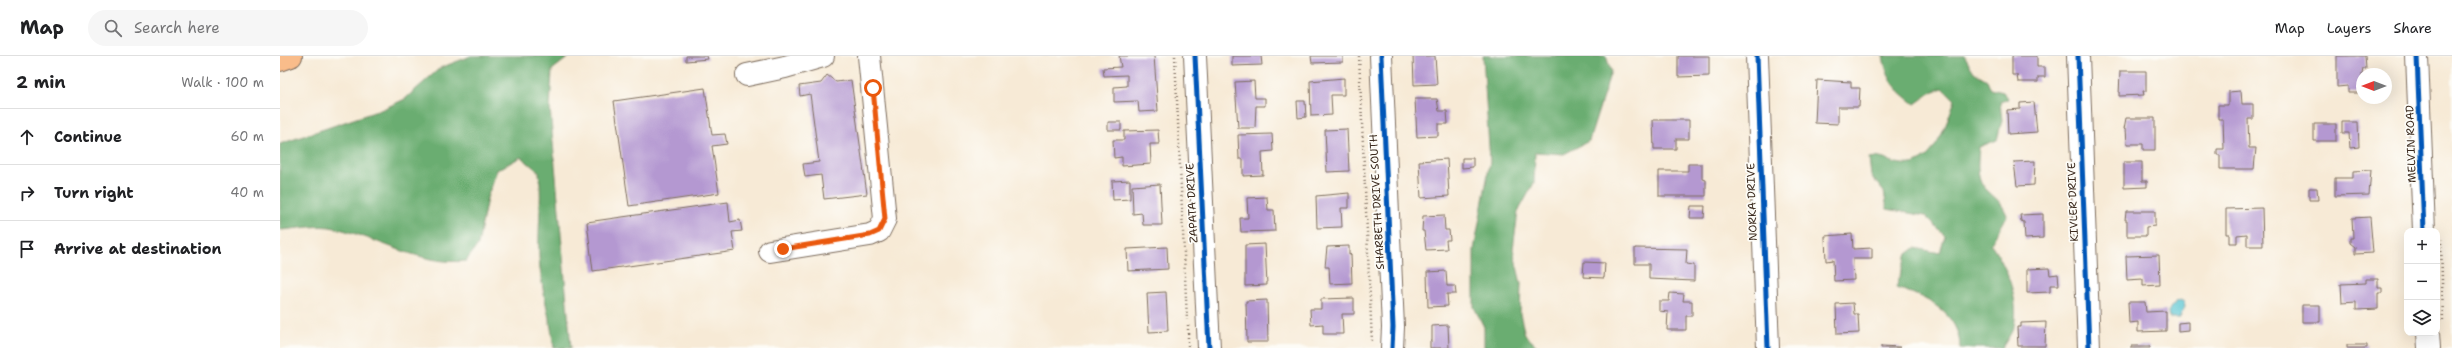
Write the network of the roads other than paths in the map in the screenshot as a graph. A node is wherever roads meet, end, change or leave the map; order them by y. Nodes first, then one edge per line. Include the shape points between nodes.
1 (290, 56) edge
2 (823, 56) edge
3 (869, 56) edge
4 (1195, 56) edge
5 (1381, 56) edge
6 (1757, 56) edge
7 (2078, 56) edge
8 (2417, 56) edge
9 (280, 60) edge
10 (747, 75) dead end
11 (2424, 228) edge
12 (770, 251) dead end
13 (2428, 336) edge
14 (1209, 348) edge
15 (1392, 348) edge
16 (1768, 348) edge
17 (2089, 348) edge
18 (2429, 348) edge

1 - 9 highway
2 - 10 street via 785,68
3 - 12 street via 885,219 879,231 870,235
4 - 14 street, ZAPATA DRIVE
5 - 15 street, SHARBETH DRIVE SOUTH
6 - 16 street, NORKA DRIVE
7 - 17 street, KIVLER DRIVE
8 - 11 street, MELVIN ROAD
13 - 18 street

